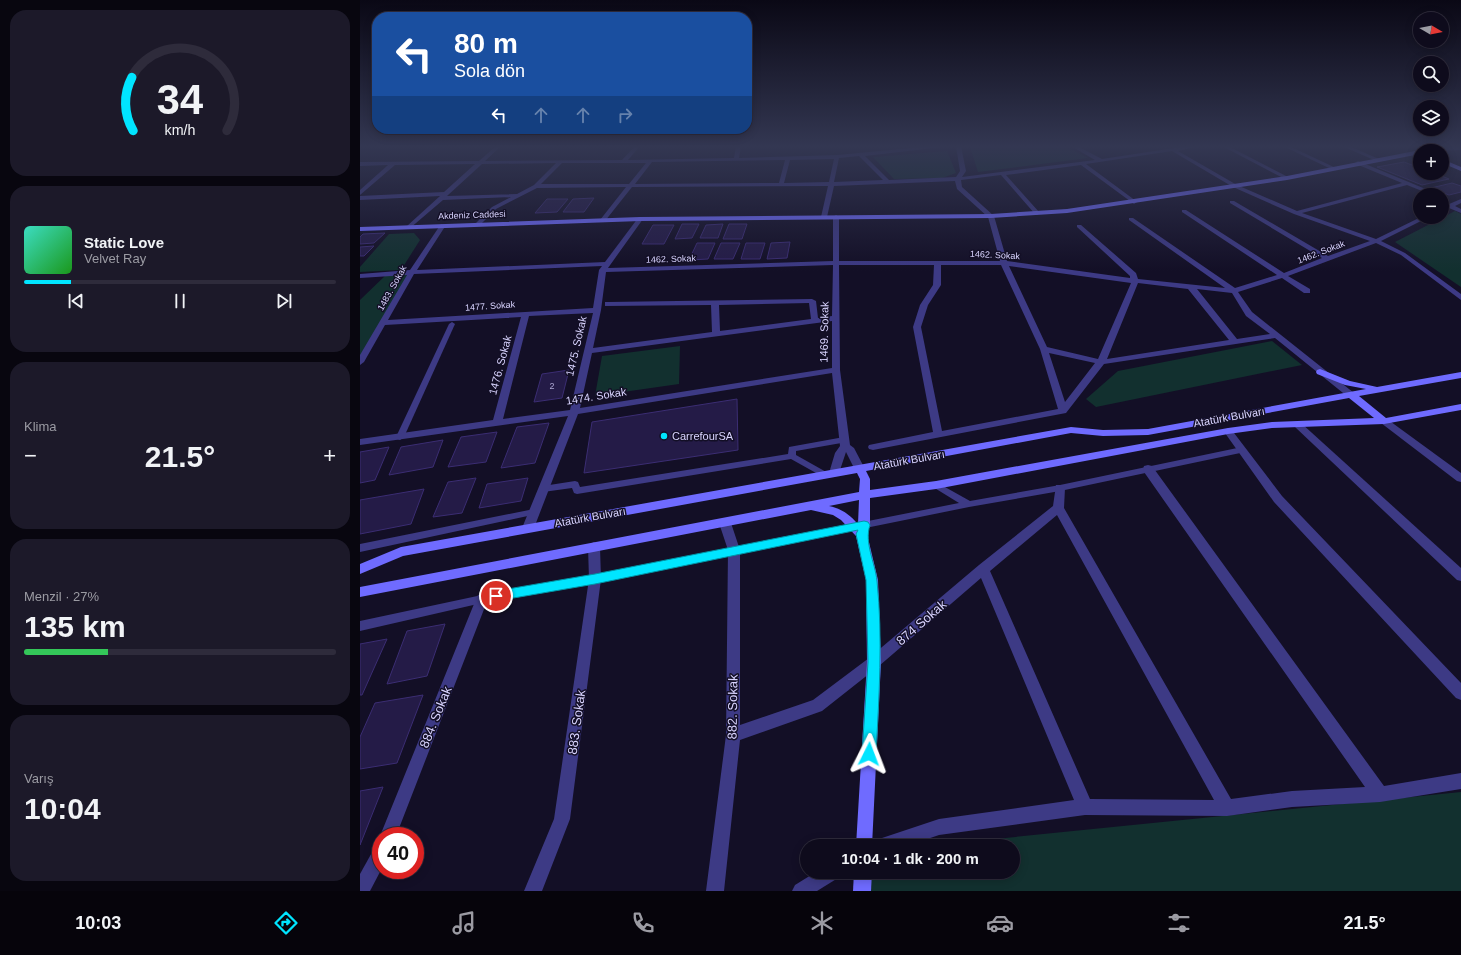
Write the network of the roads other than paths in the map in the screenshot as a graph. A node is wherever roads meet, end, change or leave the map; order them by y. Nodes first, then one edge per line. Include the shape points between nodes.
1 (451, 188) edge
2 (533, 188) edge
3 (628, 188) edge
4 (830, 188) edge
5 (959, 188) edge
6 (1015, 188) edge
7 (1114, 188) edge
8 (1225, 188) edge
9 (1239, 188) edge
10 (1391, 188) edge
11 (520, 195) junction
12 (442, 196) junction
13 (360, 198) edge
14 (1134, 202) junction
15 (1232, 202) dead end
16 (1454, 202) edge
17 (1461, 210) edge
18 (1184, 211) dead end
19 (1037, 213) junction
20 (1296, 213) junction
21 (990, 216) junction
22 (824, 217) junction
23 (836, 217) junction
24 (640, 219) junction
25 (1131, 219) dead end
26 (603, 220) junction
27 (1413, 223) edge
28 (478, 224) junction
29 (443, 225) junction
30 (1079, 226) dead end
31 (409, 227) junction
32 (360, 229) edge
33 (1376, 240) junction
34 (1328, 259) junction
35 (837, 263) junction
36 (938, 263) junction
37 (1004, 263) junction
38 (606, 267) junction
39 (412, 272) junction
40 (1284, 275) junction
41 (360, 276) edge
42 (1135, 281) junction
43 (1191, 287) junction
44 (1234, 291) junction
45 (1307, 291) dead end
46 (1461, 298) edge
47 (715, 302) junction
48 (608, 304) dead end
49 (597, 310) junction
50 (526, 314) junction
51 (836, 318) junction
52 (815, 321) junction
53 (384, 323) junction
54 (452, 324) dead end
55 (716, 334) junction
56 (1275, 336) junction
57 (1235, 342) junction
58 (1044, 349) junction
59 (588, 351) junction
60 (360, 362) edge
61 (1101, 362) junction
62 (836, 370) junction
63 (1320, 372) junction
64 (1461, 375) edge
65 (1385, 389) junction
66 (1351, 395) junction
67 (1461, 407) edge
68 (1063, 411) junction
69 (574, 412) junction
70 (1384, 421) junction
71 (497, 423) junction
72 (1298, 425) junction
73 (1228, 431) junction
74 (938, 434) junction
75 (400, 437) junction
76 (360, 442) edge
77 (844, 443) junction
78 (873, 447) dead end
79 (792, 450) junction
80 (1242, 450) junction
81 (860, 469) junction
82 (1148, 469) junction
83 (829, 474) junction
84 (1461, 478) edge
85 (936, 486) junction
86 (1060, 488) junction
87 (543, 489) junction
88 (865, 495) junction
89 (969, 504) junction
90 (809, 506) junction
91 (1058, 508) junction
92 (534, 512) junction
93 (725, 523) junction
94 (528, 528) junction
95 (860, 529) junction
96 (594, 547) junction
97 (360, 548) edge
98 (734, 550) junction
99 (360, 569) edge
100 (983, 569) junction
101 (1461, 576) edge
102 (595, 579) junction
103 (360, 592) edge
104 (482, 599) junction
105 (360, 626) edge
106 (874, 662) junction
107 (1461, 694) edge
108 (733, 735) junction
109 (1461, 781) edge
110 (1380, 794) junction
111 (1085, 807) junction
112 (1227, 808) junction
113 (392, 827) edge
114 (864, 839) edge
115 (903, 839) edge
116 (372, 869) edge
117 (821, 879) edge
118 (863, 879) edge
119 (360, 891) edge
120 (533, 891) edge
121 (715, 891) edge
122 (801, 891) edge
123 (862, 891) edge

1 - 12 street
2 - 11 street
3 - 26 street
4 - 22 street
5 - 21 street
6 - 19 street
7 - 14 street
8 - 14 main road, Akdeniz Caddesi
9 - 20 street
10 - 20 street
11 - 12 street
11 - 28 street via 494,208
12 - 13 street
12 - 31 street
14 - 19 main road, Akdeniz Caddesi
15 - 34 street
16 - 17 street
18 - 40 street
19 - 21 main road, Akdeniz Caddesi
20 - 33 street
21 - 23 main road, Akdeniz Caddesi
21 - 37 street
22 - 23 main road, Akdeniz Caddesi
22 - 24 main road, Akdeniz Caddesi
23 - 35 street, 1469. Sokak
24 - 26 main road, Akdeniz Caddesi
24 - 38 street, 1475. Sokak
25 - 44 street
26 - 28 main road, Akdeniz Caddesi
27 - 33 street, 1462. Sokak
28 - 29 main road, Akdeniz Caddesi
29 - 31 main road, Akdeniz Caddesi
29 - 39 street, 1483. Sokak
30 - 42 street via 1133,275
31 - 32 main road, Akdeniz Caddesi
33 - 34 street, 1462. Sokak
33 - 46 street via 1403,254
34 - 40 street, 1462. Sokak
35 - 36 street, 1462. Sokak
35 - 38 street, 1462. Sokak
35 - 51 street, 1469. Sokak
36 - 37 street, 1462. Sokak
36 - 74 street via 937,285 924,305 916,327
37 - 42 street, 1462. Sokak
37 - 58 street
38 - 39 street, 1462. Sokak
38 - 49 street, 1475. Sokak
39 - 41 street, 1462. Sokak
39 - 53 street, 1483. Sokak
40 - 44 street, 1462. Sokak
40 - 45 street
42 - 43 street, 1462. Sokak
42 - 61 street
43 - 44 street, 1462. Sokak
43 - 57 street
44 - 56 street via 1249,314
47 - 48 street
47 - 52 street via 812,301
47 - 55 street
49 - 50 street, 1477. Sokak
49 - 59 street, 1475. Sokak
50 - 53 street, 1477. Sokak
50 - 71 street, 1476. Sokak
51 - 52 street
51 - 62 street, 1469. Sokak
52 - 55 street
53 - 60 street, 1483. Sokak
54 - 75 lane
55 - 59 street
56 - 57 street
56 - 63 street
57 - 61 street
58 - 61 street
58 - 68 street
59 - 69 street, 1475. Sokak
61 - 68 street
62 - 69 street, 1474. Sokak
62 - 77 street, 1469. Sokak
63 - 65 main road via 1359,386
63 - 66 street
64 - 65 main road, Atatürk Bulvarı
65 - 66 main road, Atatürk Bulvarı
66 - 70 main road
66 - 81 main road, Atatürk Bulvarı via 1148,432 1102,433 1071,430
67 - 70 main road, Atatürk Bulvarı
68 - 74 street
69 - 71 street, 1474. Sokak
69 - 87 street, 1475. Sokak
70 - 72 main road, Atatürk Bulvarı
70 - 84 street
71 - 75 street, 1474. Sokak
72 - 73 main road, Atatürk Bulvarı via 1272,425
72 - 101 street
73 - 80 street
73 - 85 main road, Atatürk Bulvarı
74 - 78 street
75 - 76 street, 1474. Sokak
77 - 79 lane
77 - 81 street, 1469. Sokak
77 - 83 street
79 - 83 lane
79 - 87 lane via 577,491 575,484
80 - 82 lane
80 - 107 street via 1278,499
81 - 83 main road, Atatürk Bulvarı
81 - 88 main road via 865,479
82 - 86 lane
82 - 110 street
83 - 94 main road, Atatürk Bulvarı
85 - 88 main road, Atatürk Bulvarı
85 - 89 lane
86 - 89 lane
86 - 91 street
87 - 92 street, 1475. Sokak
88 - 90 main road, Atatürk Bulvarı
88 - 95 main road
89 - 95 lane
90 - 93 main road, Atatürk Bulvarı
90 - 95 main road via 845,516
91 - 100 street, 874 Sokak
91 - 112 street
92 - 94 street, 1475. Sokak
92 - 97 lane
93 - 96 main road, Atatürk Bulvarı
93 - 98 street, 882. Sokak
94 - 99 main road, Atatürk Bulvarı via 401,552
95 - 98 lane
95 - 106 main road via 872,580
96 - 102 street, 883. Sokak
96 - 103 main road, Atatürk Bulvarı
98 - 102 lane
98 - 108 street, 882. Sokak
100 - 106 street, 874 Sokak
100 - 111 street
102 - 104 lane
102 - 120 street, 883. Sokak via 562,819
104 - 105 lane
104 - 113 street, 884. Sokak
106 - 108 street, 874 Sokak via 817,706
106 - 114 main road
108 - 121 street, 882. Sokak
109 - 110 street
110 - 112 street via 1292,799
111 - 112 street
111 - 115 street via 940,827
116 - 119 street
117 - 122 street
118 - 123 main road

